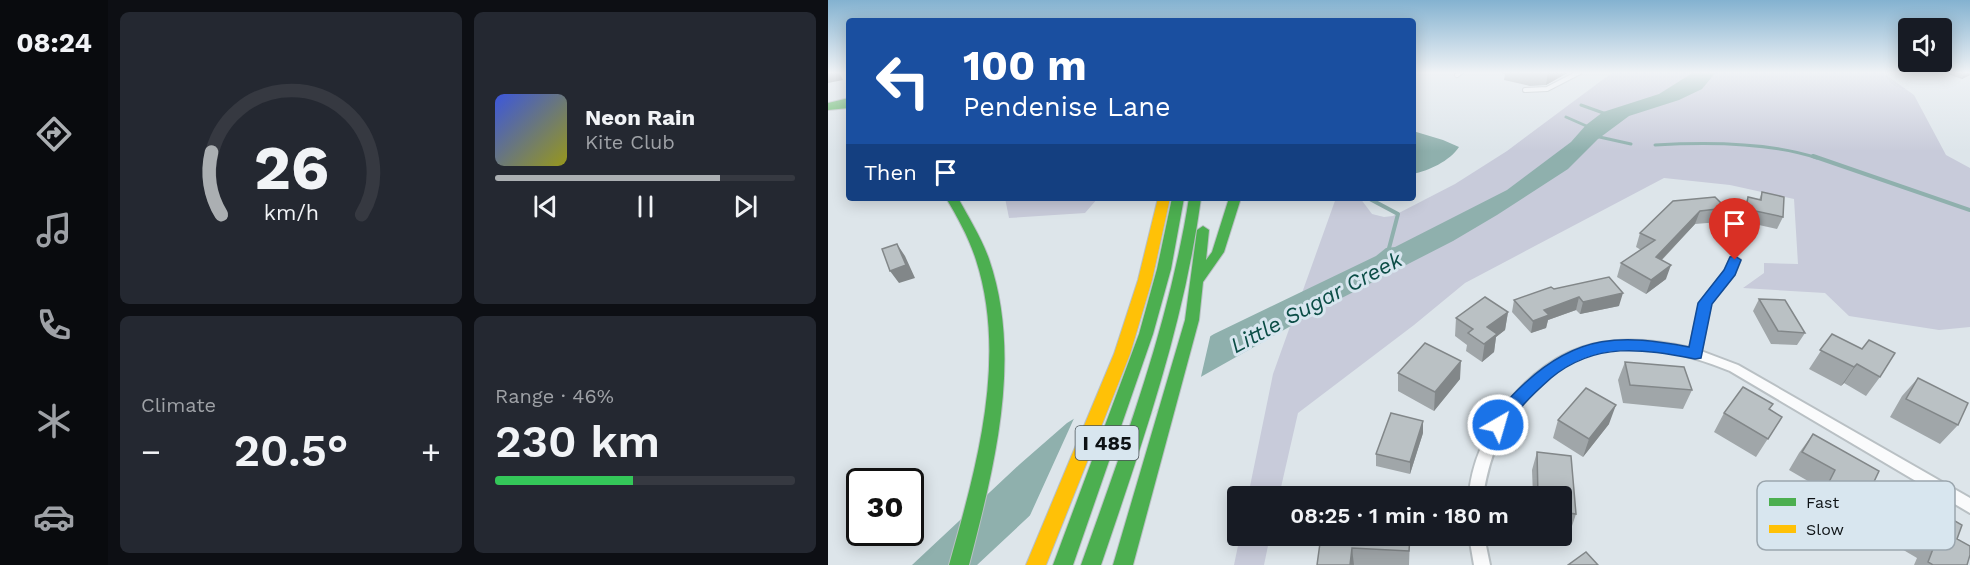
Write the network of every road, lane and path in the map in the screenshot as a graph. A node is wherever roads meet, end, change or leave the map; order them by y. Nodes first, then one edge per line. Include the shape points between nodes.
1 (846, 104) edge
2 (828, 107) edge
3 (954, 201) edge
4 (1163, 201) edge
5 (1177, 201) edge
6 (1195, 201) edge
7 (1206, 201) edge
8 (1234, 201) edge
9 (1735, 260) dead end
10 (1197, 281) junction
11 (1695, 354) junction
12 (1927, 481) edge
13 (1477, 486) edge
14 (1955, 497) edge
15 (1970, 506) edge
16 (1479, 546) edge
17 (959, 565) edge
18 (1036, 565) edge
19 (1063, 565) edge
20 (1091, 565) edge
21 (1123, 565) edge
22 (1482, 565) edge

1 - 2 main road
3 - 17 main road via 973,234 987,276 995,344 986,454
4 - 18 main road, I 485 via 1122,354
5 - 19 main road, I 485 via 1146,334
6 - 20 main road, I 485 via 1166,334
7 - 10 main road, I 485
8 - 10 main road via 1218,252
9 - 11 street via 1705,303
10 - 21 main road, I 485 via 1192,320
11 - 12 street via 1734,368
11 - 13 street via 1623,344 1589,350 1562,362 1518,399 1498,425 1480,468
14 - 15 street
16 - 22 street

